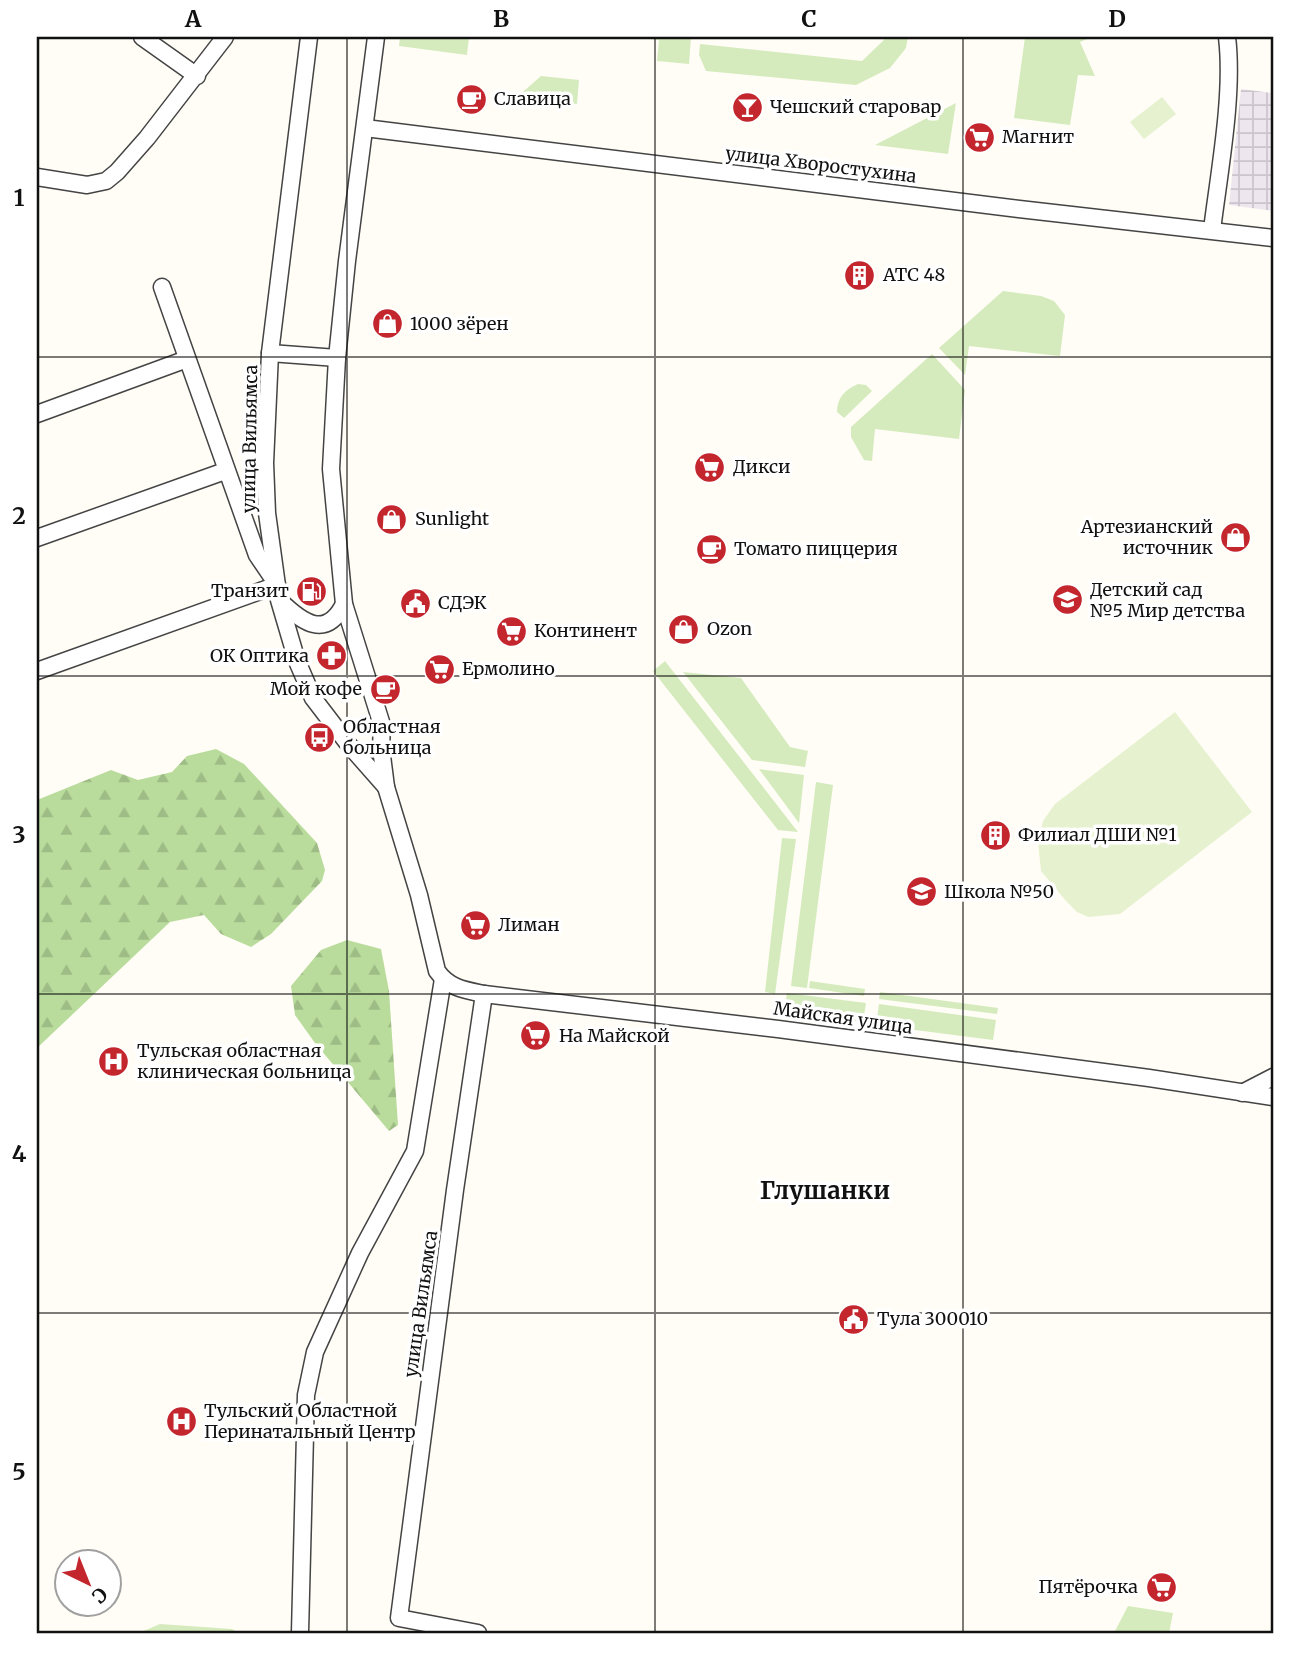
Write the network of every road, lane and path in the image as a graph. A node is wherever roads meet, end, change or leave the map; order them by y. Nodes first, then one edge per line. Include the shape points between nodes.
1 (142, 37) edge
2 (225, 37) edge
3 (309, 37) edge
4 (376, 37) edge
5 (1227, 37) edge
6 (197, 76) junction
7 (365, 128) junction
8 (37, 177) edge
9 (1212, 230) junction
10 (1273, 238) edge
11 (162, 287) dead end
12 (270, 353) junction
13 (337, 358) junction
14 (187, 359) junction
15 (37, 414) edge
16 (225, 471) junction
17 (37, 538) edge
18 (278, 592) junction
19 (344, 604) junction
20 (37, 671) edge
21 (349, 746) junction
22 (381, 748) junction
23 (386, 787) junction
24 (443, 979) junction
25 (484, 994) junction
26 (1273, 1077) edge
27 (1242, 1093) junction
28 (1273, 1097) edge
29 (300, 1633) edge
30 (478, 1633) edge

1 - 6 street
2 - 6 street
3 - 12 street, улица Вильямса
4 - 7 street, улица Вильямса
5 - 9 street via 1225,119
6 - 8 street via 106,181 87,185
7 - 9 street, улица Хворостухина
7 - 13 street, улица Вильямса
9 - 10 street, улица Хворостухина
11 - 14 street
12 - 13 street, улица Вильямса
12 - 18 street, улица Вильямса via 265,463
13 - 19 street, улица Вильямса via 331,470
14 - 15 street
14 - 16 street
16 - 17 street
16 - 18 street via 257,555
18 - 19 street via 305,623 331,621
18 - 20 street
18 - 21 street, улица Вильямса via 297,662 313,698
19 - 22 street, улица Вильямса via 382,725
21 - 22 street
21 - 23 street, улица Вильямса
22 - 23 street, улица Вильямса
23 - 24 street, улица Вильямса
24 - 25 street, Майская улица via 456,989
24 - 29 street via 415,1151 360,1253 315,1352 306,1395
25 - 27 street, Майская улица
25 - 30 street, улица Вильямса via 400,1618
26 - 27 street
27 - 28 street, Майская улица

